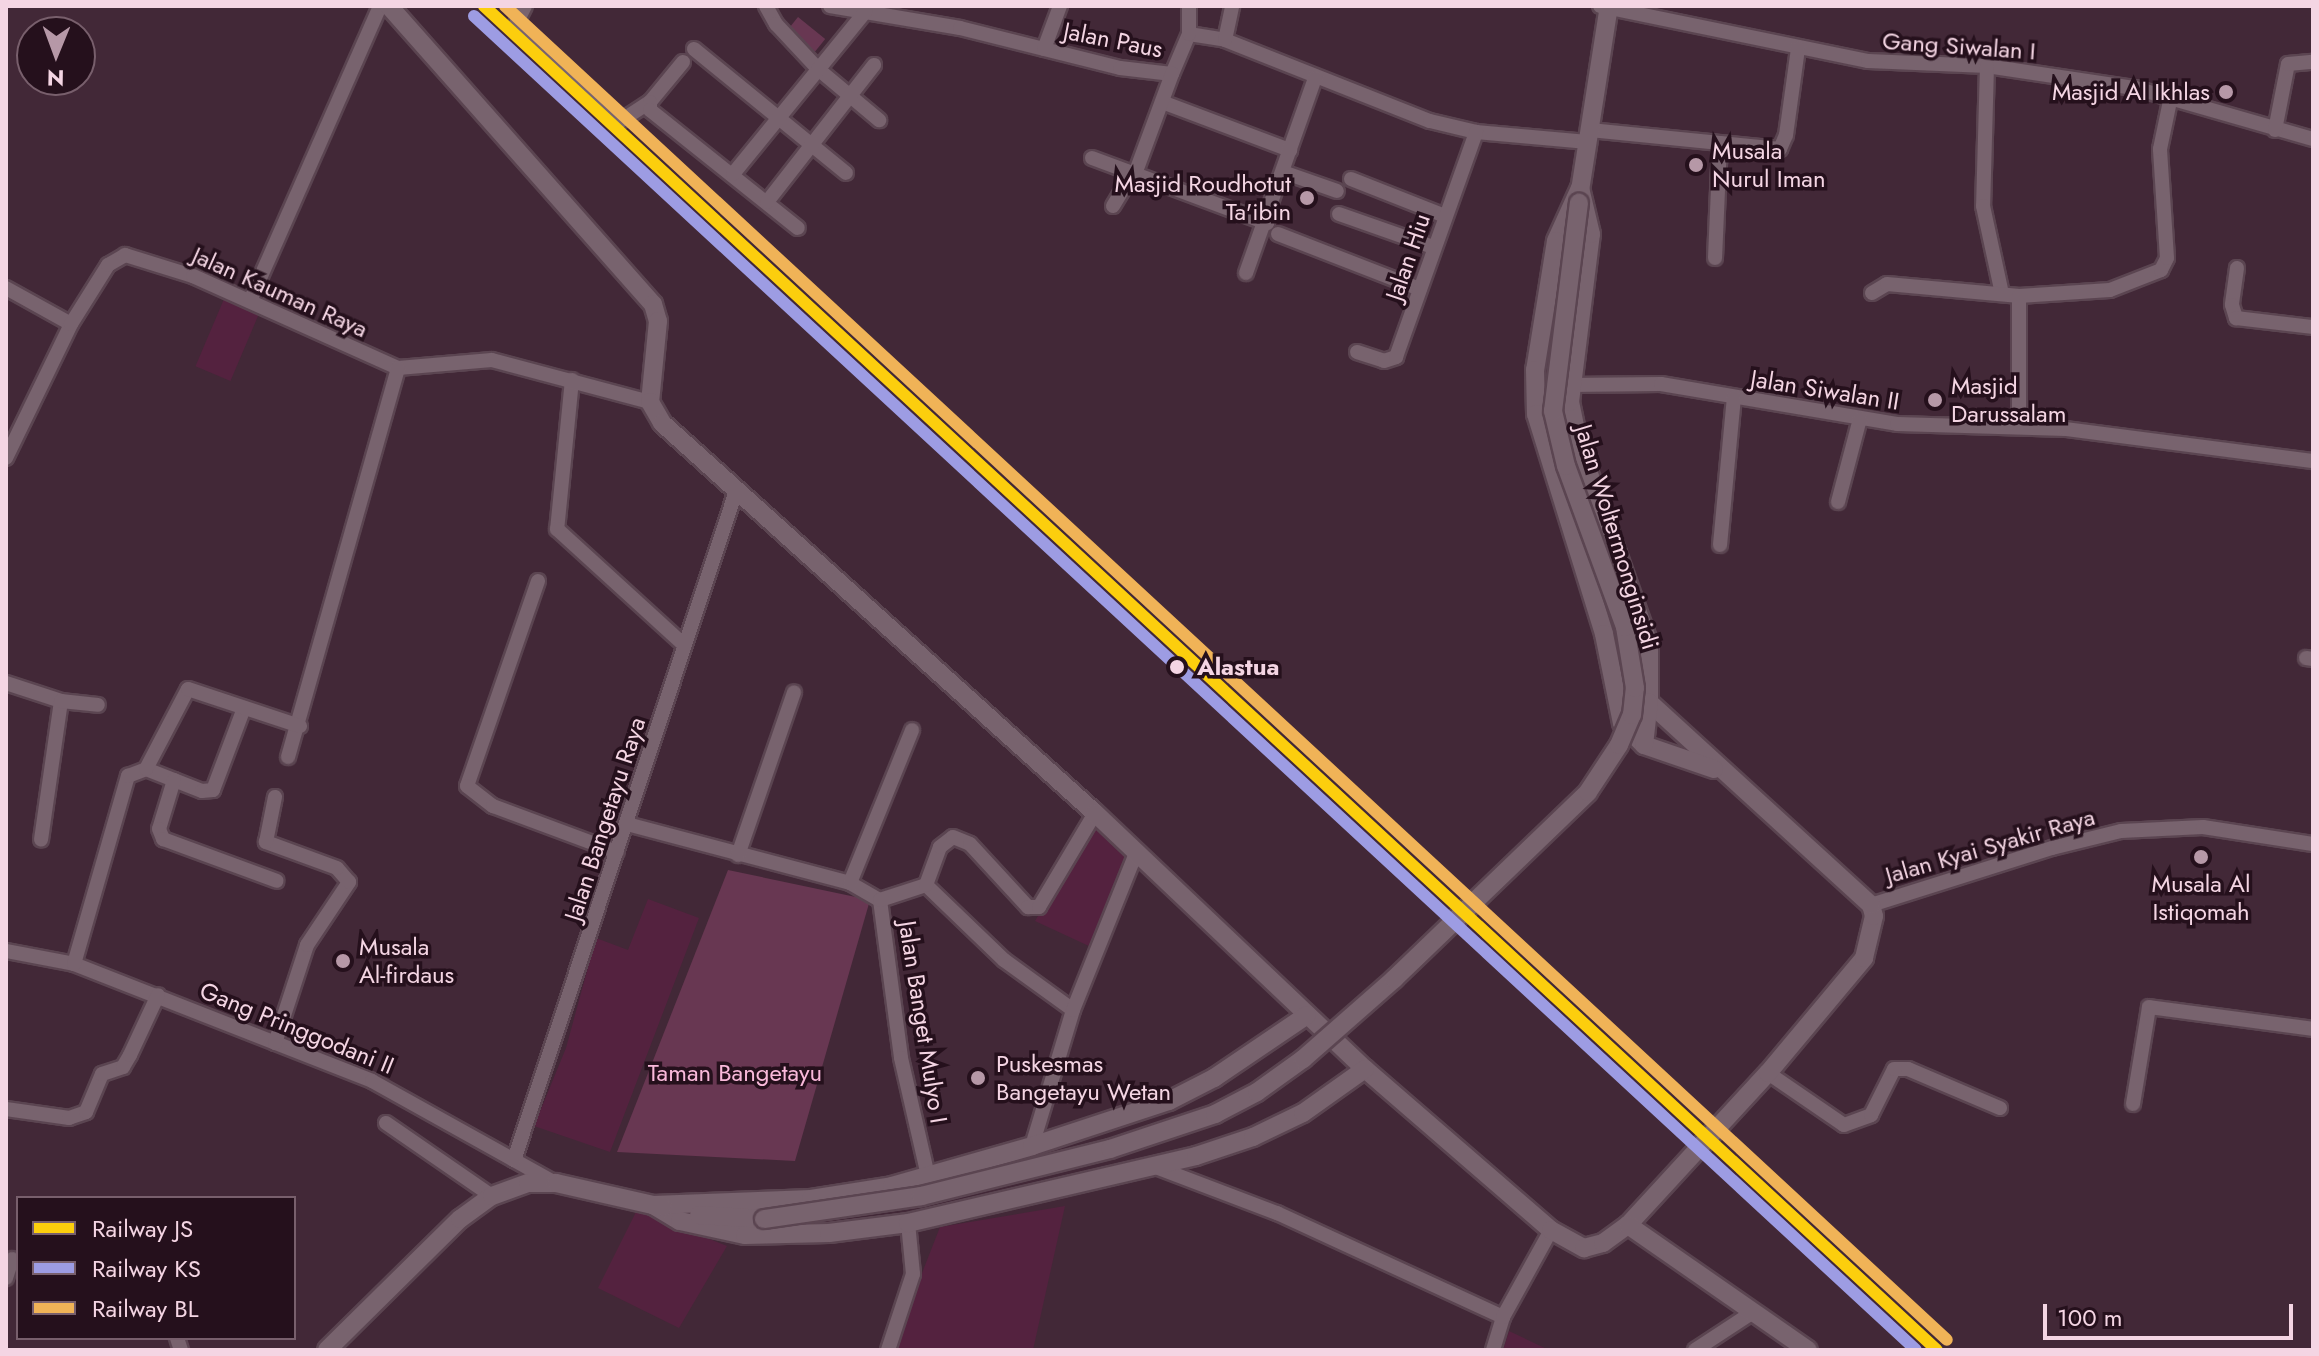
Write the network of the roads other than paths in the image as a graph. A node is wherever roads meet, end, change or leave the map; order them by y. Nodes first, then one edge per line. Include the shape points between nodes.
1 (380, 6) edge
2 (389, 6) edge
3 (525, 6) edge
4 (766, 6) edge
5 (830, 6) edge
6 (1060, 6) edge
7 (1189, 6) edge
8 (1232, 6) edge
9 (1606, 7) edge
10 (856, 9) edge
11 (910, 13) edge
12 (1189, 34) junction
13 (1225, 40) junction
14 (694, 49) dead end
15 (1044, 49) junction
16 (1798, 49) junction
17 (683, 62) dead end
18 (2313, 62) edge
19 (874, 65) dead end
20 (1987, 66) junction
21 (818, 69) junction
22 (1172, 74) junction
23 (1315, 78) junction
24 (852, 95) junction
25 (2170, 101) junction
26 (650, 102) junction
27 (1162, 102) junction
28 (777, 118) junction
29 (879, 120) dead end
30 (2275, 130) junction
31 (1476, 132) junction
32 (1589, 136) junction
33 (2313, 139) edge
34 (1720, 143) junction
35 (811, 146) junction
36 (1290, 150) junction
37 (1092, 158) dead end
38 (1283, 172) junction
39 (846, 173) dead end
40 (733, 174) junction
41 (1134, 174) junction
42 (1351, 179) dead end
43 (1337, 191) dead end
44 (1580, 195) junction
45 (767, 202) junction
46 (1113, 206) dead end
47 (1339, 214) dead end
48 (1445, 216) junction
49 (1267, 223) junction
50 (798, 228) dead end
51 (1278, 234) dead end
52 (1433, 247) junction
53 (1715, 258) dead end
54 (2237, 268) dead end
55 (1246, 273) dead end
56 (6, 288) edge
57 (1420, 289) junction
58 (1872, 293) dead end
59 (2002, 294) junction
60 (2019, 296) junction
61 (250, 301) junction
62 (71, 324) junction
63 (2313, 327) edge
64 (1357, 352) dead end
65 (398, 368) junction
66 (572, 380) junction
67 (1569, 385) junction
68 (1734, 398) junction
69 (650, 402) junction
70 (1860, 419) junction
71 (2019, 426) junction
72 (6, 458) edge
73 (2313, 461) edge
74 (736, 491) junction
75 (1838, 502) dead end
76 (1720, 545) dead end
77 (538, 581) dead end
78 (684, 645) junction
79 (6, 683) edge
80 (794, 692) dead end
81 (61, 701) junction
82 (1649, 702) junction
83 (98, 705) dead end
84 (244, 708) junction
85 (300, 726) junction
86 (912, 730) dead end
87 (1644, 745) junction
88 (288, 757) dead end
89 (146, 769) junction
90 (1720, 771) junction
91 (174, 780) junction
92 (275, 797) dead end
93 (1095, 813) junction
94 (627, 824) junction
95 (41, 840) dead end
96 (2313, 844) edge
97 (617, 852) junction
98 (1136, 853) junction
99 (738, 855) junction
100 (277, 881) dead end
101 (850, 883) junction
102 (926, 885) junction
103 (880, 900) junction
104 (1871, 905) junction
105 (6, 951) edge
106 (74, 964) junction
107 (158, 995) junction
108 (1073, 1010) junction
109 (1307, 1015) junction
110 (2313, 1029) edge
111 (275, 1043) junction
112 (1365, 1069) junction
113 (1768, 1073) junction
114 (2133, 1104) dead end
115 (2000, 1108) dead end
116 (6, 1109) edge
117 (386, 1123) dead end
118 (1032, 1146) junction
119 (514, 1160) junction
120 (1153, 1166) junction
121 (928, 1176) junction
122 (556, 1183) junction
123 (492, 1196) junction
124 (653, 1205) junction
125 (908, 1223) junction
126 (1628, 1225) junction
127 (1551, 1230) junction
128 (12, 1258) edge
129 (6, 1278) edge
130 (1753, 1312) junction
131 (1503, 1317) junction
132 (327, 1350) edge
133 (888, 1350) edge
134 (1493, 1350) edge
135 (1695, 1350) edge
136 (1808, 1350) edge

1 - 61 street
2 - 69 street via 653,304 658,321
3 - 26 street via 516,24 619,122
4 - 21 street
5 - 10 street, Jalan Paus
6 - 15 street
7 - 12 street
8 - 13 street
9 - 16 street, Gang Siwalan I
9 - 32 street, Jalan Woltermonginsidi
10 - 11 street, Jalan Paus
10 - 21 street
11 - 15 street, Jalan Paus
12 - 13 street, Jalan Paus
12 - 22 street, Jalan Paus
13 - 23 street, Jalan Paus
14 - 28 street
15 - 22 street, Jalan Paus via 1120,68
16 - 20 street, Gang Siwalan I via 1868,61
16 - 34 street, Jalan Paus via 1784,145 1770,152
17 - 26 street
18 - 30 street via 2288,64
19 - 24 street
20 - 25 street, Gang Siwalan I via 2135,88
20 - 59 street via 1983,206
21 - 24 street
21 - 28 street
22 - 27 street
23 - 31 street, Jalan Paus via 1430,121
23 - 36 street
24 - 29 street
24 - 35 street
25 - 30 street, Gang Siwalan I
25 - 60 street via 2160,149 2167,258 2161,270 2110,290
26 - 40 street via 652,114
27 - 36 street
27 - 41 street
28 - 35 street
28 - 40 street
30 - 33 street, Gang Siwalan I
31 - 32 street, Jalan Paus
31 - 48 street, Jalan Hiu
32 - 34 street, Jalan Paus
32 - 44 street, Jalan Woltermonginsidi
34 - 53 street
35 - 39 street
35 - 45 street
36 - 38 street
37 - 41 street
38 - 43 street
38 - 49 street
40 - 45 street
41 - 46 street
41 - 49 street
42 - 48 street
44 - 67 street via 1591,234
44 - 87 street via 1556,241 1533,393 1558,494 1604,634 1620,718
44 - 124 street, Jalan Woltermonginsidi, bridge via 1553,411 1566,466 1632,653 1632,715 1588,792 1303,1059 1215,1114 1110,1149 921,1196 764,1219 704,1216
45 - 50 street
47 - 52 street
48 - 52 street, Jalan Hiu
49 - 55 street
51 - 57 street
52 - 57 street, Jalan Hiu
54 - 63 street via 2232,313 2236,318
56 - 62 street
57 - 64 street, Jalan Hiu via 1394,359
58 - 59 street via 1887,284
59 - 60 street
60 - 71 street
61 - 62 street, Jalan Kauman Raya via 148,259 125,255 108,265
61 - 65 street, Jalan Kauman Raya
62 - 72 street, Jalan Kauman Raya
65 - 66 street, Jalan Kauman Raya via 492,360
65 - 85 street
66 - 69 street, Jalan Kauman Raya
66 - 78 street via 557,529
67 - 68 street, Jalan Siwalan II via 1661,384
67 - 82 street via 1579,445 1649,644
68 - 70 street, Jalan Siwalan II
68 - 76 street
69 - 74 street via 662,423
70 - 71 street, Jalan Siwalan II via 1947,427
70 - 75 street
71 - 73 street, Jalan Siwalan II via 2144,436
74 - 78 street, Jalan Bangetayu Raya
74 - 93 street
77 - 97 street via 467,786 493,806
78 - 94 street, Jalan Bangetayu Raya
79 - 81 street
80 - 99 street
81 - 83 street
81 - 95 street
82 - 87 street
82 - 90 street
84 - 85 street
84 - 89 street via 188,689
84 - 91 street via 213,790
85 - 88 street
86 - 101 street
87 - 90 street
89 - 91 street
89 - 106 street via 128,776
90 - 104 street
91 - 100 street via 159,829 163,839
92 - 111 street via 266,842 337,868 349,882 307,945
93 - 98 street
93 - 102 street via 1039,907 1028,907 970,844 953,837 940,847
94 - 97 street, Jalan Bangetayu Raya
94 - 99 street, Jalan Banget Mulyo I
96 - 104 street, Jalan Kyai Syakir Raya via 2203,827 2121,831
97 - 119 street, Jalan Bangetayu Raya
98 - 108 street
98 - 109 street
99 - 101 street, Jalan Banget Mulyo I
101 - 103 street, Jalan Banget Mulyo I
102 - 103 street
102 - 108 street via 1004,960
103 - 121 street, Jalan Banget Mulyo I via 901,1058
104 - 113 street via 1872,931 1864,958
105 - 106 street, Gang Pringgodani II
106 - 107 street, Gang Pringgodani II
107 - 111 street, Gang Pringgodani II
107 - 116 street via 123,1067 102,1074 86,1112 69,1118
108 - 118 street
109 - 112 street
109 - 118 street via 1214,1078 1169,1101
110 - 114 street via 2149,1007
111 - 119 street, Gang Pringgodani II via 409,1097
112 - 120 street via 1303,1113 1253,1137
112 - 127 street
113 - 115 street via 1844,1125 1871,1115 1894,1069 1908,1069
113 - 126 street
117 - 123 street
118 - 121 street
119 - 122 street, Gang Pringgodani II
120 - 125 street
120 - 131 street via 1305,1225
121 - 124 street via 811,1199
122 - 123 street via 528,1183
122 - 124 street
123 - 132 street via 460,1219
124 - 125 street via 680,1221 745,1235 829,1233
125 - 133 street via 913,1274
126 - 127 street via 1603,1243 1584,1248
126 - 130 street
127 - 131 street
128 - 129 street
130 - 135 street
130 - 136 street
131 - 134 street

